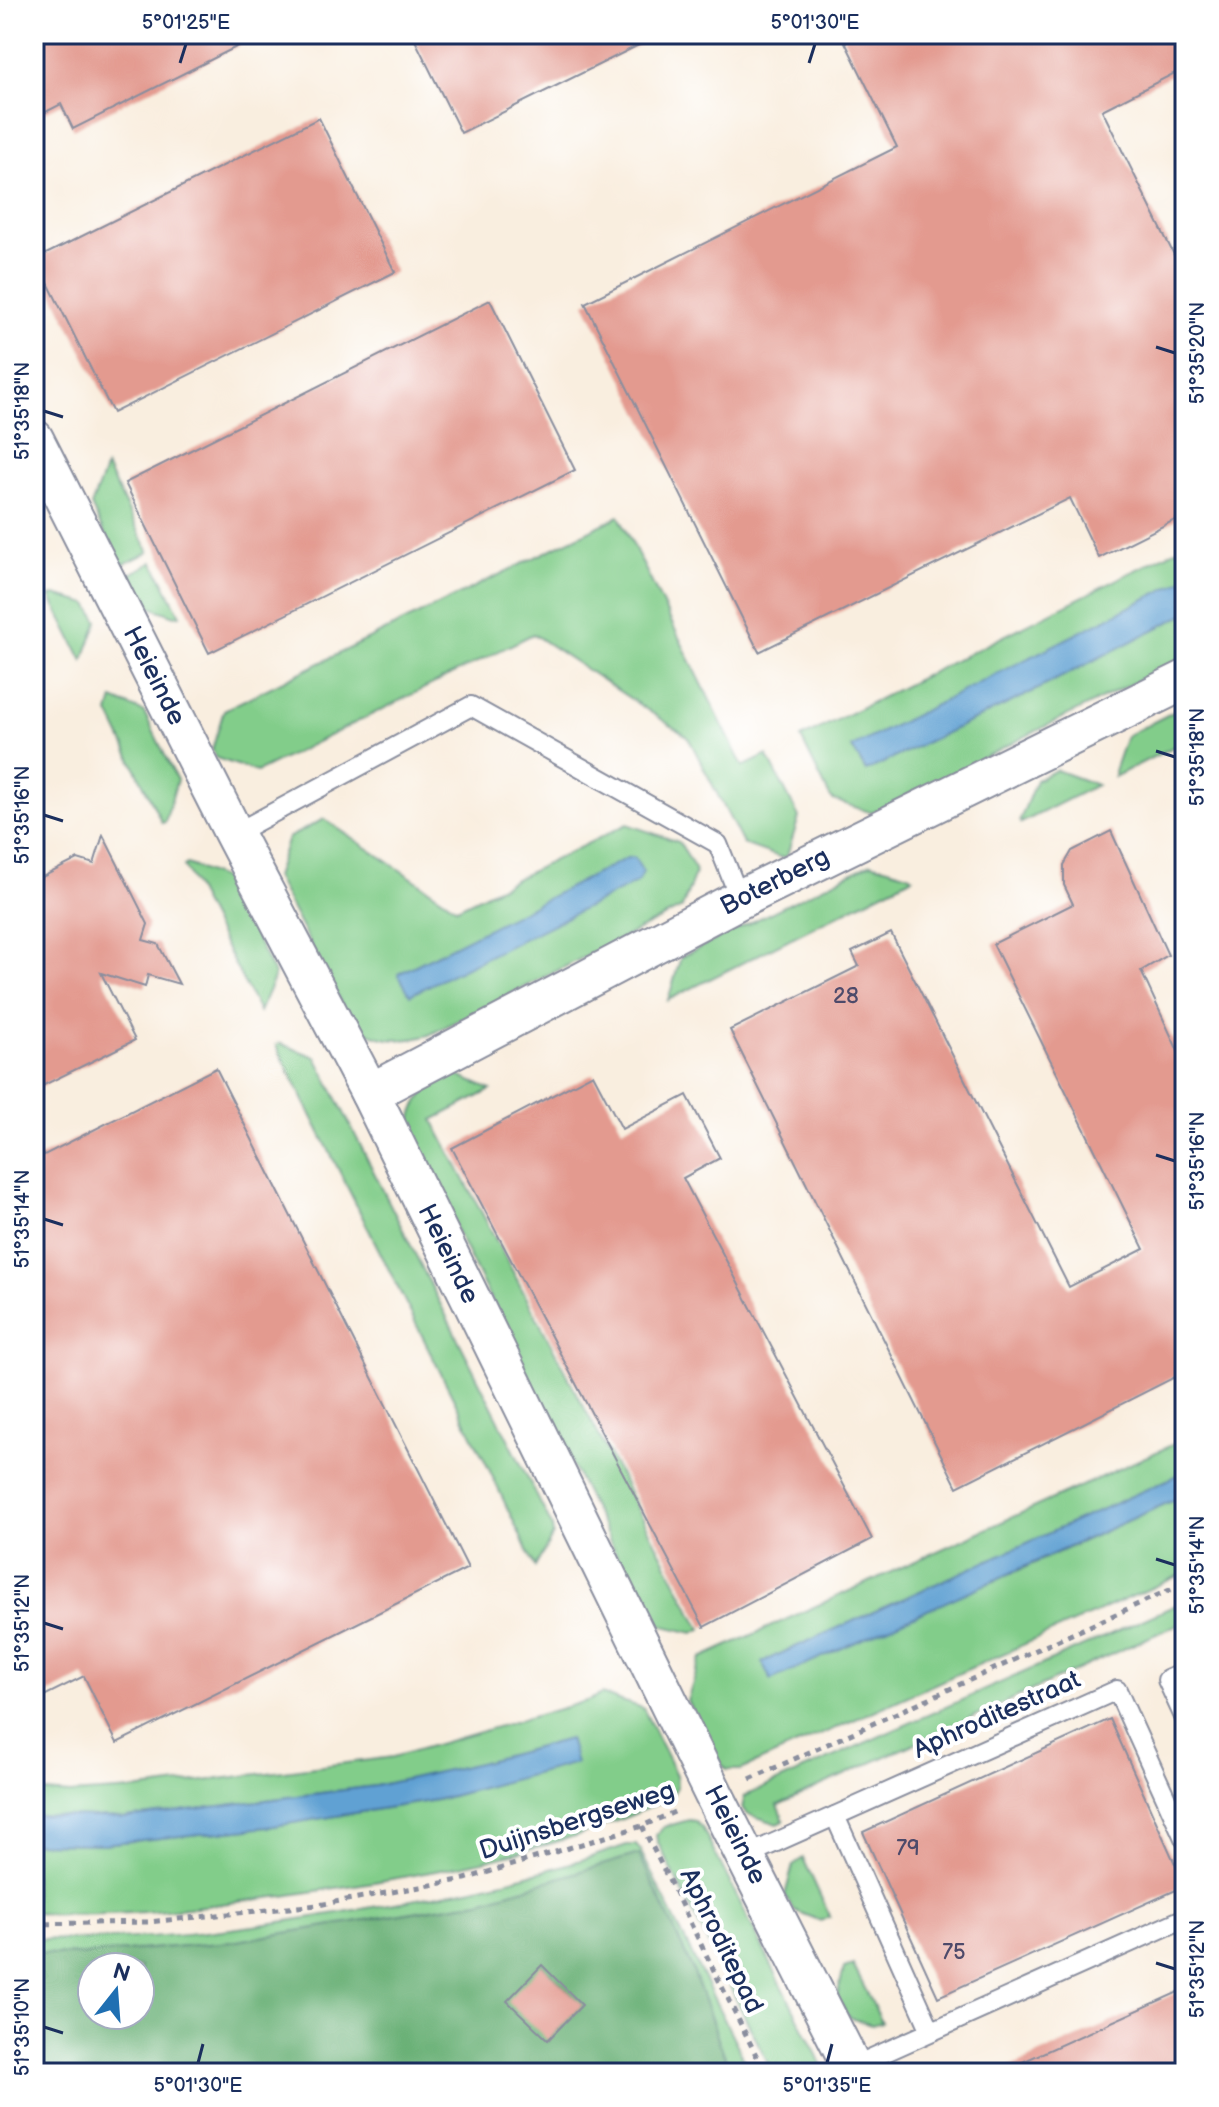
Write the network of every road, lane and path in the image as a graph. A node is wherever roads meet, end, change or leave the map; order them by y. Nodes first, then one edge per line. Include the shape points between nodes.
1 (34, 439) edge
2 (1185, 680) edge
3 (234, 834) junction
4 (740, 899) junction
5 (370, 1093) junction
6 (1185, 1583) edge
7 (1185, 1672) edge
8 (1185, 1719) edge
9 (714, 1795) junction
10 (835, 1816) junction
11 (642, 1826) junction
12 (1185, 1840) edge
13 (745, 1856) junction
14 (1185, 1918) edge
15 (34, 1924) edge
16 (931, 2031) junction
17 (853, 2070) edge
18 (765, 2073) edge

1 - 3 street, Heieinde
2 - 4 street, Boterberg
3 - 4 lane via 471,706 718,844
3 - 5 street, Heieinde
4 - 5 street, Boterberg
5 - 9 street, Heieinde
6 - 9 path, Duijnsbergseweg
7 - 8 lane via 1167,1680
9 - 11 path, Duijnsbergseweg
9 - 13 street, Heieinde
10 - 12 lane, Aphroditestraat via 1117,1690
10 - 13 lane, Aphroditestraat
10 - 16 lane
11 - 15 path, Duijnsbergseweg via 465,1879 318,1905 148,1922
11 - 18 path, Aphroditepad
13 - 17 street, Heieinde
14 - 16 lane
16 - 17 lane

